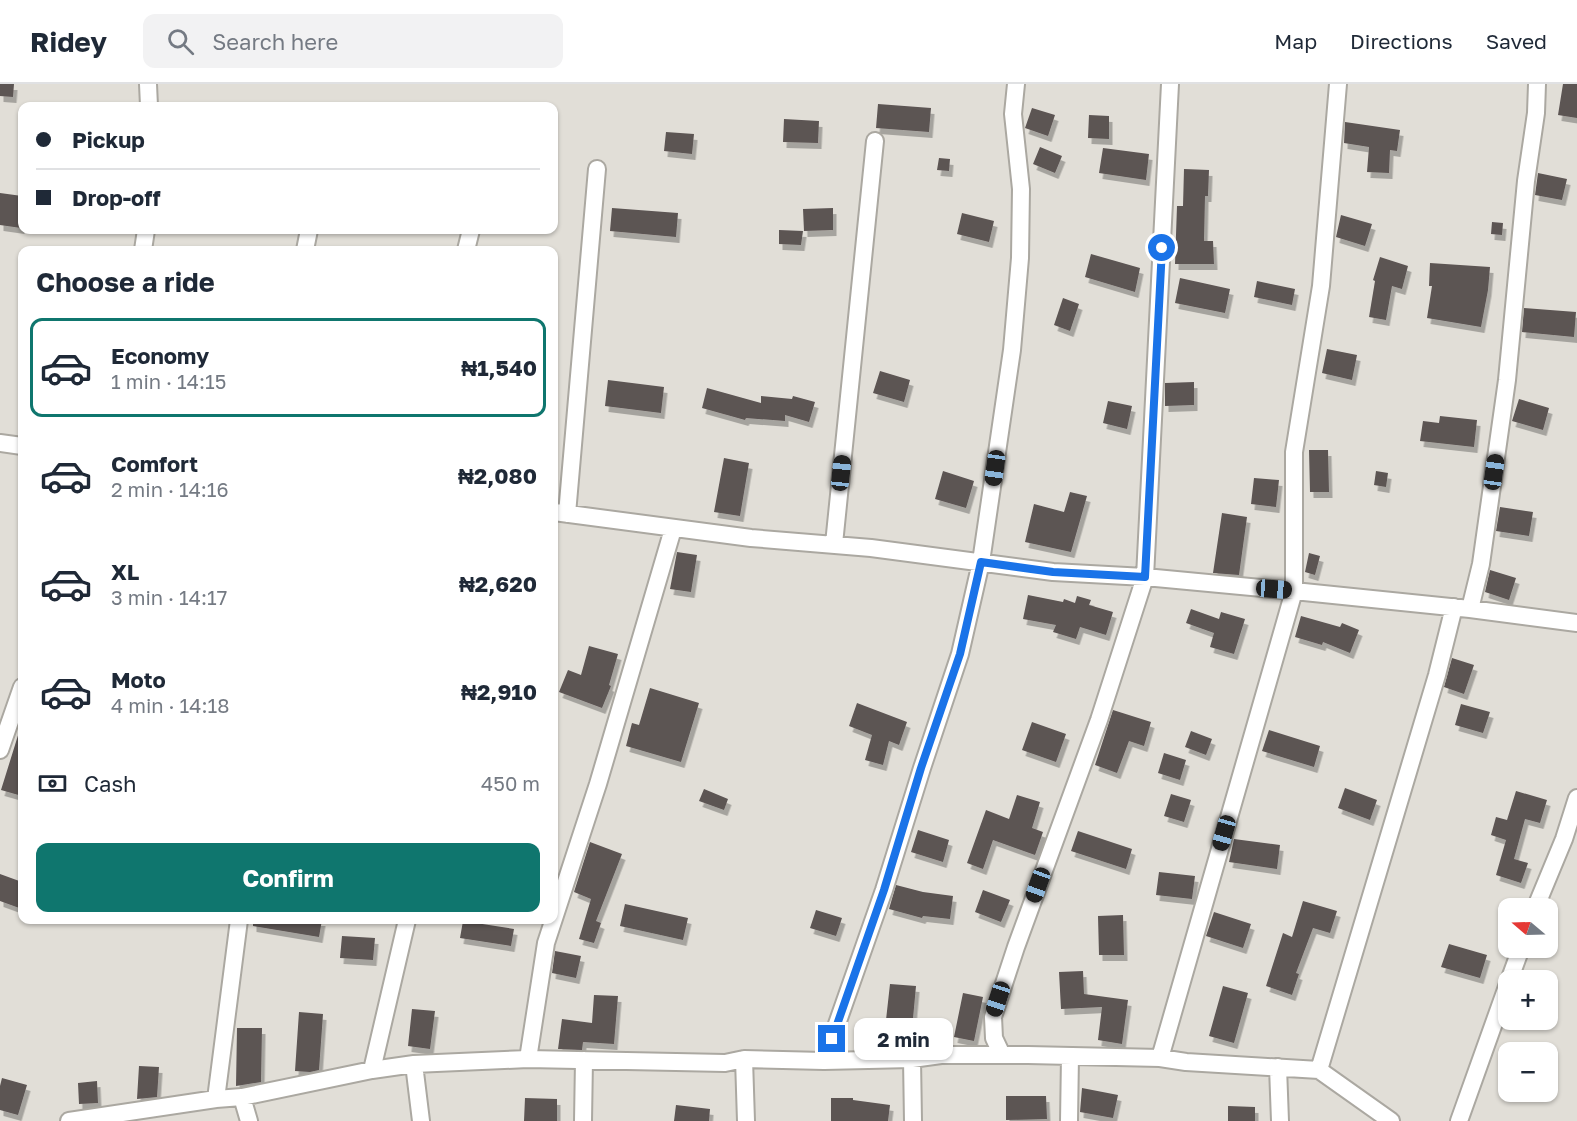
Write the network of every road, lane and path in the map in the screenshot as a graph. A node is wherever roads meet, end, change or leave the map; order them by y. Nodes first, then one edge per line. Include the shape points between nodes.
1 (148, 84) edge
2 (1017, 84) edge
3 (1170, 84) edge
4 (1338, 84) edge
5 (1537, 84) edge
6 (149, 102) edge
7 (875, 141) dead end
8 (597, 169) dead end
9 (0, 443) edge
10 (18, 445) edge
11 (560, 513) edge
12 (673, 528) junction
13 (834, 544) junction
14 (981, 562) junction
15 (1145, 577) junction
16 (1294, 591) junction
17 (1462, 608) junction
18 (1577, 623) edge
19 (18, 698) edge
20 (0, 750) edge
21 (1577, 798) edge
22 (1540, 898) edge
23 (558, 906) edge
24 (238, 924) edge
25 (406, 924) edge
26 (552, 924) edge
27 (1498, 1012) edge
28 (1002, 1055) junction
29 (1070, 1056) junction
30 (1160, 1058) junction
31 (528, 1059) junction
32 (744, 1059) junction
33 (912, 1059) junction
34 (584, 1060) junction
35 (824, 1061) junction
36 (414, 1064) junction
37 (1278, 1067) junction
38 (1319, 1070) junction
39 (372, 1071) junction
40 (242, 1097) junction
41 (216, 1099) junction
42 (69, 1121) edge
43 (249, 1121) edge
44 (421, 1121) edge
45 (584, 1121) edge
46 (746, 1121) edge
47 (913, 1121) edge
48 (1070, 1121) edge
49 (1280, 1121) edge
50 (1391, 1121) edge
51 (1459, 1121) edge

1 - 6 street
2 - 14 street via 1013,114 1021,189 1020,258 1012,350
3 - 15 street
4 - 16 street via 1321,286 1294,452
5 - 17 street via 1508,369 1481,564
7 - 13 street
8 - 11 street
9 - 10 street
11 - 12 street
12 - 13 street
12 - 23 street
13 - 14 street
14 - 15 street via 1053,572
14 - 35 street via 960,654
15 - 16 street
15 - 28 street via 1099,720 993,1017 994,1038
16 - 17 street
16 - 30 street
17 - 18 street
17 - 38 street via 1437,675
19 - 20 street
21 - 22 street
24 - 41 street
25 - 39 street
26 - 31 street
27 - 51 street
28 - 29 street
28 - 33 street
29 - 30 street
29 - 48 street
30 - 37 street
31 - 34 street
31 - 36 street
32 - 34 street via 725,1063
32 - 35 street
32 - 46 street
33 - 35 street
33 - 47 street
34 - 45 street
36 - 39 street
36 - 44 street
37 - 38 street
37 - 49 street
38 - 50 street
39 - 40 street
40 - 41 street
40 - 43 street
41 - 42 street

